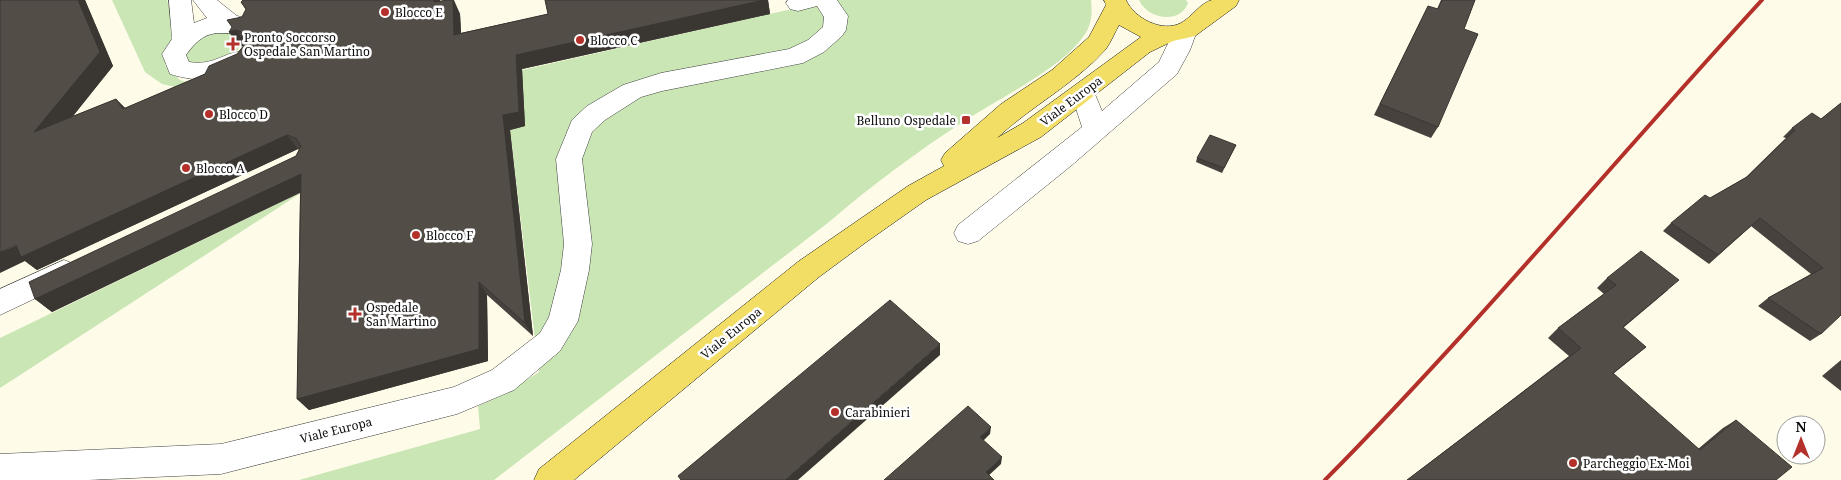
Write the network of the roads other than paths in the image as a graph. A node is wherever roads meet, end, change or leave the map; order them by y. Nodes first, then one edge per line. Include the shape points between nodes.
1 (180, 0) edge
2 (204, 0) edge
3 (825, 0) edge
4 (1228, 0) edge
5 (1116, 3) edge
6 (1191, 20) edge
7 (184, 39) junction
8 (246, 55) edge
9 (1084, 93) junction
10 (1095, 128) junction
11 (917, 193) junction
12 (968, 233) dead end
13 (90, 260) edge
14 (0, 303) edge
15 (0, 469) edge
16 (195, 470) edge
17 (562, 476) edge

1 - 7 lane
2 - 7 lane via 214,12 236,23 205,26
3 - 16 lane, Viale Europa via 836,16 834,30 816,46 794,57 661,82 632,91 596,113 581,127 569,159 578,244 575,270 563,321 550,342 528,362 503,380 457,400 221,459
4 - 6 main road, Viale Europa
5 - 6 main road, Viale Europa via 1131,23 1156,32
5 - 11 main road, Viale Europa via 1092,48 1062,76 1010,110
6 - 9 main road, Viale Europa via 1142,46
6 - 10 lane via 1168,68
7 - 8 lane via 174,54 179,68 197,74 221,70
9 - 10 lane
9 - 11 main road, Viale Europa via 1032,130
10 - 12 lane via 1063,158
11 - 17 main road, Viale Europa via 809,269
13 - 14 lane
15 - 16 lane, Viale Europa

